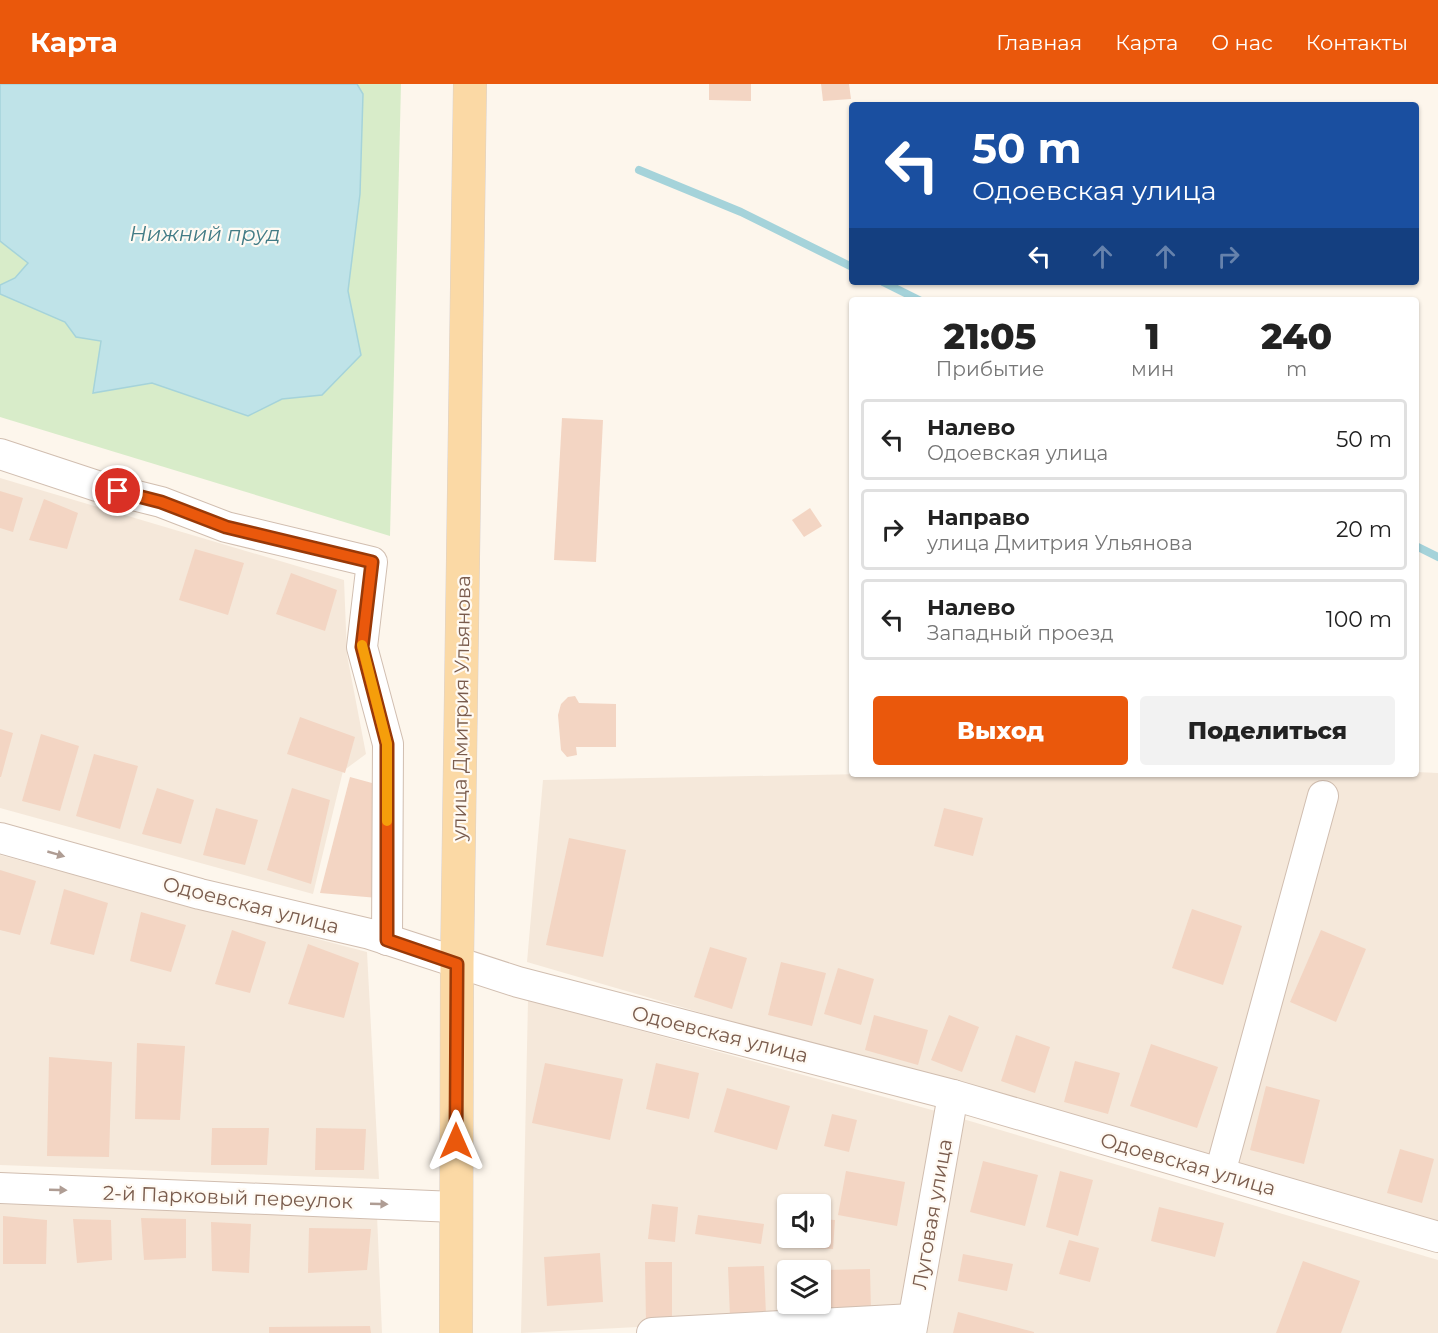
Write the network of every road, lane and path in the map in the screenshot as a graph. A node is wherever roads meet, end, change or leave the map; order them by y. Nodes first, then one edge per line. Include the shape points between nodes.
1 (470, 84) edge
2 (0, 454) edge
3 (1323, 796) dead end
4 (0, 838) edge
5 (379, 937) junction
6 (457, 964) junction
7 (953, 1095) junction
8 (1220, 1173) junction
9 (0, 1188) edge
10 (455, 1207) junction
11 (1438, 1237) edge
12 (912, 1326) edge
13 (456, 1333) edge
14 (652, 1333) edge

1 - 6 main road, улица Дмитрия Ульянова
2 - 5 street via 161,502 226,527 372,562 362,647 387,744
3 - 8 street
4 -> 5 street, Одоевская улица via 200,894
5 - 6 street, Одоевская улица
6 - 7 street, Одоевская улица
6 - 10 main road, улица Дмитрия Ульянова
7 - 8 street, Одоевская улица
7 - 12 street, Луговая улица
8 - 11 street, Одоевская улица
9 -> 10 street, 2-й Парковый переулок
10 - 13 main road, улица Дмитрия Ульянова
12 - 14 street

